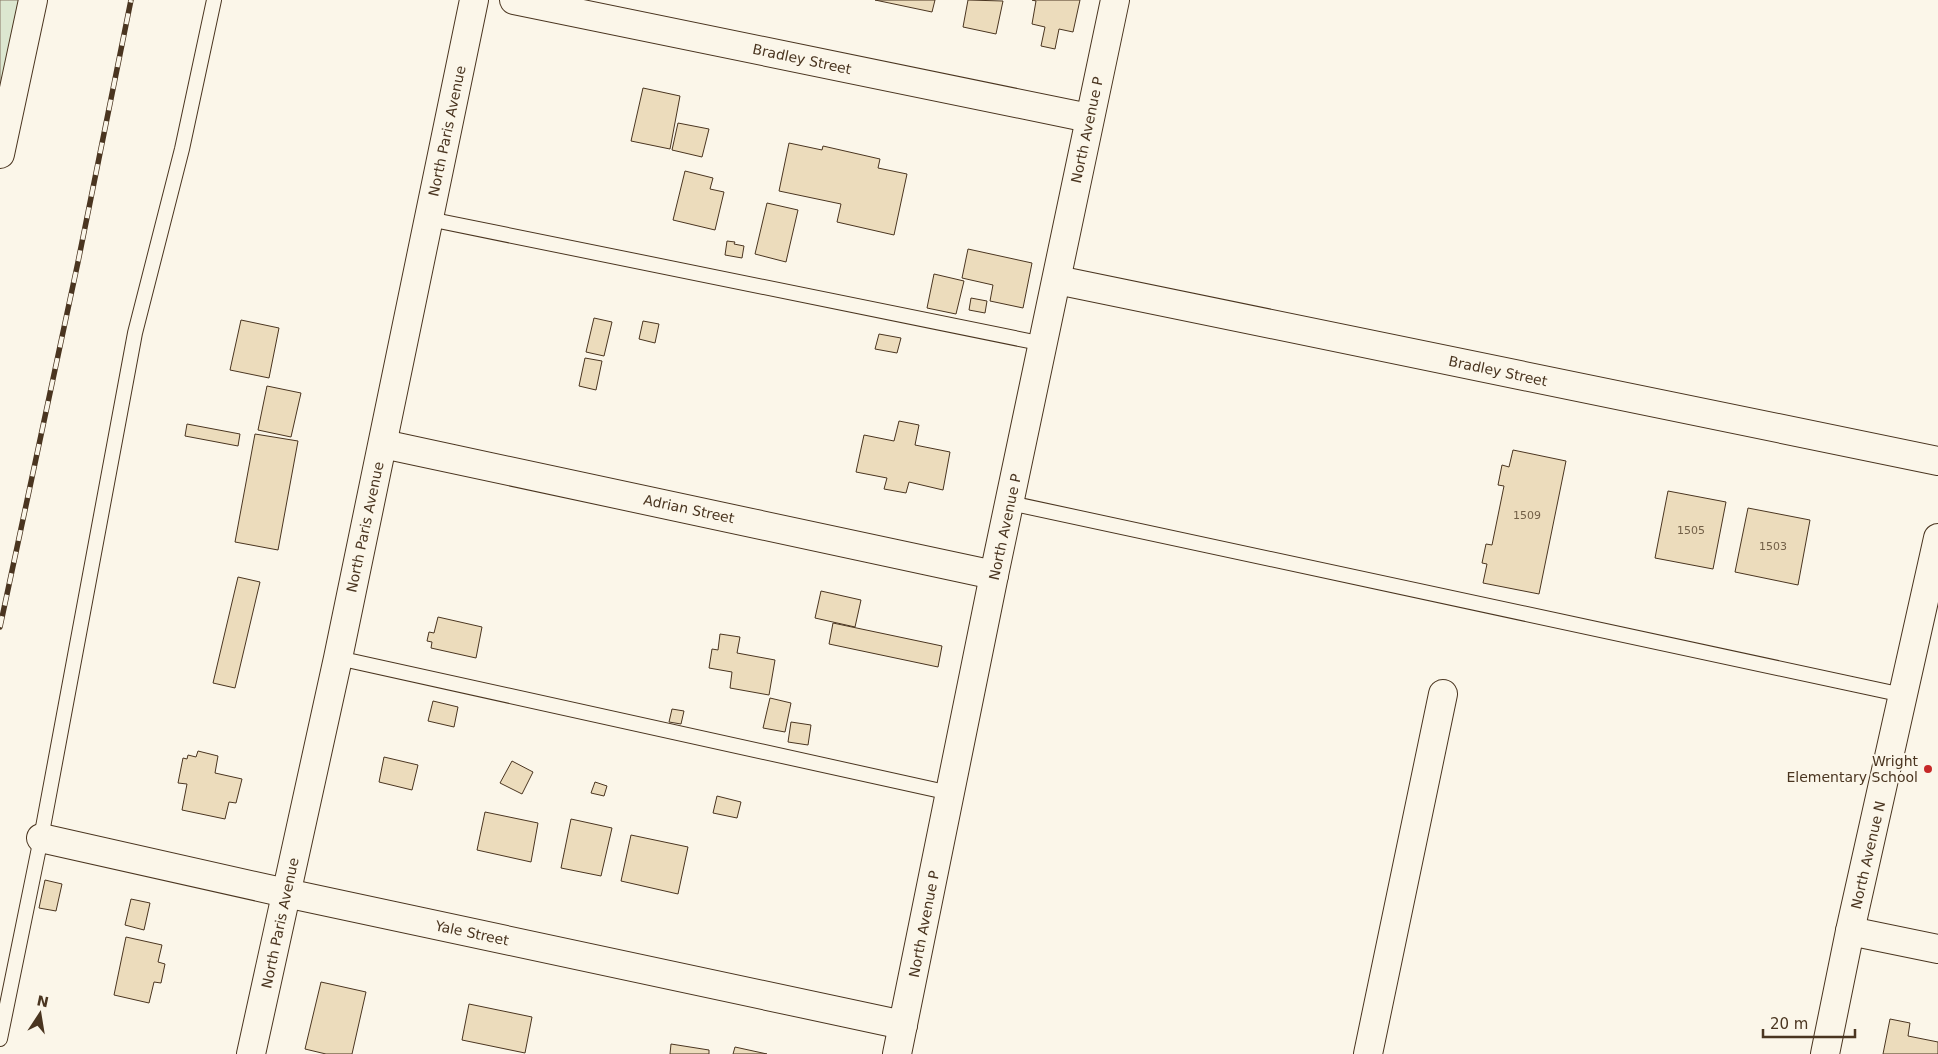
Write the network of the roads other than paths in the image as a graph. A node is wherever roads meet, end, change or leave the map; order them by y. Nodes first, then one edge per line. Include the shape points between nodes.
1 (33, 0) edge
2 (214, 0) edge
3 (474, 0) edge
4 (514, 0) edge
5 (1115, 0) edge
6 (1089, 118) junction
7 (0, 154) edge
8 (429, 219) junction
9 (1057, 280) junction
10 (1044, 344) junction
11 (383, 444) junction
12 (1938, 461) edge
13 (1010, 503) junction
14 (1938, 538) edge
15 (994, 575) junction
16 (338, 658) junction
17 (1444, 694) dead end
18 (1903, 695) junction
19 (950, 793) junction
20 (41, 838) junction
21 (286, 893) junction
22 (1850, 931) junction
23 (1938, 949) edge
24 (903, 1025) junction
25 (0, 1039) edge
26 (251, 1054) edge
27 (897, 1054) edge
28 (1368, 1054) edge
29 (1825, 1054) edge

1 - 7 street
2 - 20 lane via 182,150 135,333
3 - 8 street, North Paris Avenue
4 - 6 street, Bradley Street
5 - 6 street, North Avenue P
6 - 9 street, North Avenue P
8 - 10 lane
8 - 11 street, North Paris Avenue
9 - 10 street, North Avenue P
9 - 12 street, Bradley Street
10 - 13 street, North Avenue P
11 - 15 street, Adrian Street
11 - 16 street, North Paris Avenue
13 - 15 street, North Avenue P
13 - 18 lane
14 - 18 street, North Avenue N
15 - 19 street, North Avenue P
16 - 19 lane
16 - 21 street, North Paris Avenue
17 - 28 street
18 - 22 street, North Avenue N
19 - 24 street, North Avenue P
20 - 21 street, Yale Street
20 - 25 lane
21 - 24 street, Yale Street
21 - 26 street, North Paris Avenue
22 - 23 street
22 - 29 street, North Avenue N
24 - 27 street, North Avenue P

